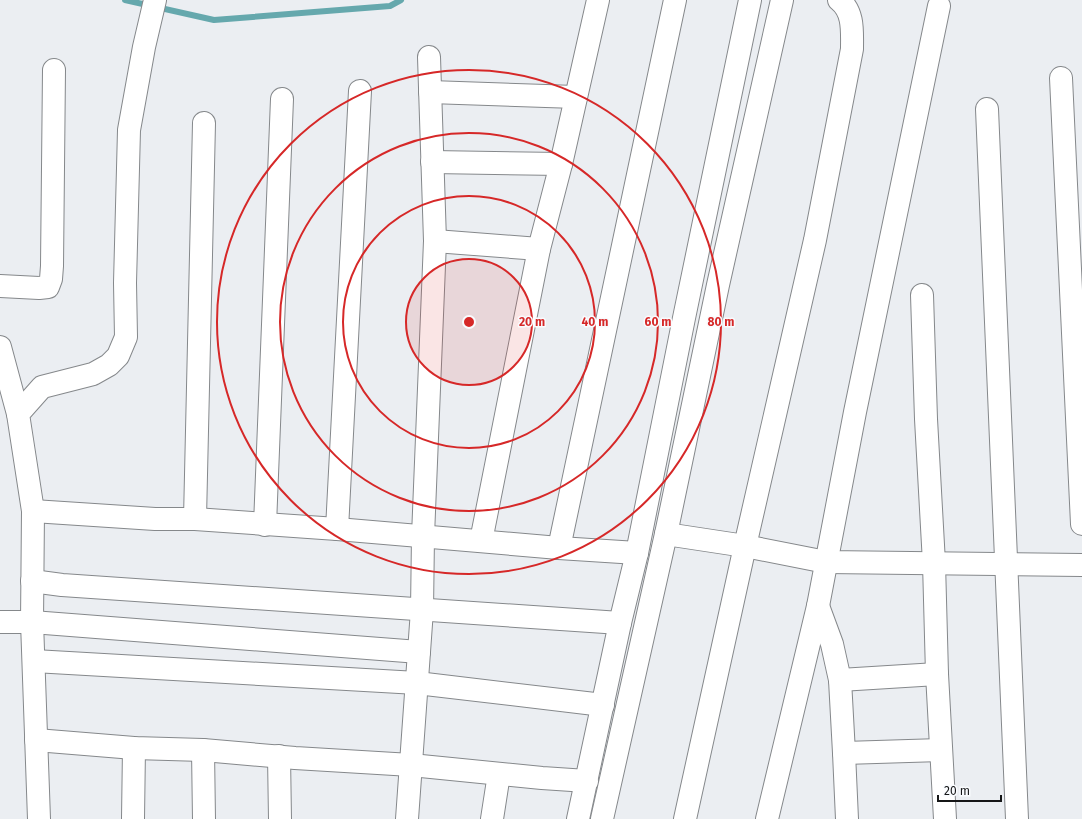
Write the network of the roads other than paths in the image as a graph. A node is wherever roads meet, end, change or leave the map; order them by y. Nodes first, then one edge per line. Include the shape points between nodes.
1 (155, 0) edge
2 (598, 0) edge
3 (675, 0) edge
4 (750, 0) edge
5 (782, 0) edge
6 (839, 0) edge
7 (939, 6) dead end
8 (429, 57) dead end
9 (54, 70) dead end
10 (1061, 78) dead end
11 (360, 91) dead end
12 (430, 92) junction
13 (576, 97) junction
14 (282, 99) dead end
15 (987, 109) dead end
16 (204, 123) dead end
17 (432, 162) junction
18 (561, 164) junction
19 (434, 241) junction
20 (539, 248) junction
21 (0, 286) edge
22 (922, 295) dead end
23 (0, 347) edge
24 (18, 414) junction
25 (33, 511) junction
26 (195, 519) junction
27 (1082, 524) edge
28 (265, 525) junction
29 (337, 529) junction
30 (666, 534) junction
31 (423, 536) junction
32 (481, 542) junction
33 (745, 546) junction
34 (559, 548) junction
35 (637, 553) junction
36 (826, 562) junction
37 (934, 563) junction
38 (1006, 564) junction
39 (1082, 565) edge
40 (32, 581) junction
41 (818, 606) junction
42 (422, 610) junction
43 (5, 622) edge
44 (32, 622) junction
45 (620, 623) junction
46 (419, 652) junction
47 (34, 661) junction
48 (937, 674) junction
49 (840, 680) junction
50 (417, 683) junction
51 (603, 705) junction
52 (36, 740) junction
53 (134, 748) junction
54 (203, 750) junction
55 (941, 750) junction
56 (844, 753) junction
57 (279, 756) junction
58 (411, 765) junction
59 (499, 774) junction
60 (587, 781) junction
61 (38, 819) edge
62 (133, 819) edge
63 (204, 819) edge
64 (280, 819) edge
65 (406, 819) edge
66 (492, 819) edge
67 (578, 819) edge
68 (602, 819) edge
69 (685, 819) edge
70 (767, 819) edge
71 (847, 819) edge
72 (945, 819) edge
73 (1017, 819) edge

1 - 24 street via 129,130 126,337 118,356 109,365 93,374 42,387
2 - 13 street
3 - 34 street
4 - 35 street
5 - 30 street via 718,285
6 - 33 street via 844,4 852,22 852,48 815,240
7 - 36 street
8 - 12 street
9 - 21 street via 51,279 48,286 39,288
10 - 27 street
11 - 29 street
12 - 13 street
12 - 17 street
13 - 18 street
14 - 28 street
15 - 38 street
16 - 26 street
17 - 18 street
17 - 19 street
18 - 20 street
19 - 20 street
19 - 31 street
20 - 32 street
22 - 37 street
23 - 24 street
24 - 25 street
25 - 26 street
25 - 40 street
26 - 28 street
28 - 29 street
29 - 31 street
30 - 33 street
30 - 68 street
31 - 32 street
31 - 42 street
32 - 34 street
33 - 36 street
33 - 69 street
34 - 35 street
35 - 45 street
36 - 37 street
36 - 41 street
37 - 38 street
37 - 48 street
38 - 39 street
38 - 73 street
40 - 42 street
40 - 44 street
41 - 49 street via 832,644
41 - 70 street
42 - 45 street
42 - 46 street
43 - 44 street
44 - 46 street
44 - 47 street
45 - 51 street
46 - 50 street
47 - 50 street
47 - 52 street
48 - 49 street
48 - 55 street
49 - 56 street
50 - 51 street
50 - 58 street
51 - 60 street
52 - 53 street
52 - 61 street
53 - 54 street
53 - 62 street
54 - 57 street
54 - 63 street
55 - 56 street
55 - 72 street
56 - 71 street
57 - 58 street
57 - 64 street
58 - 59 street
58 - 65 street
59 - 60 street
59 - 66 street
60 - 67 street

